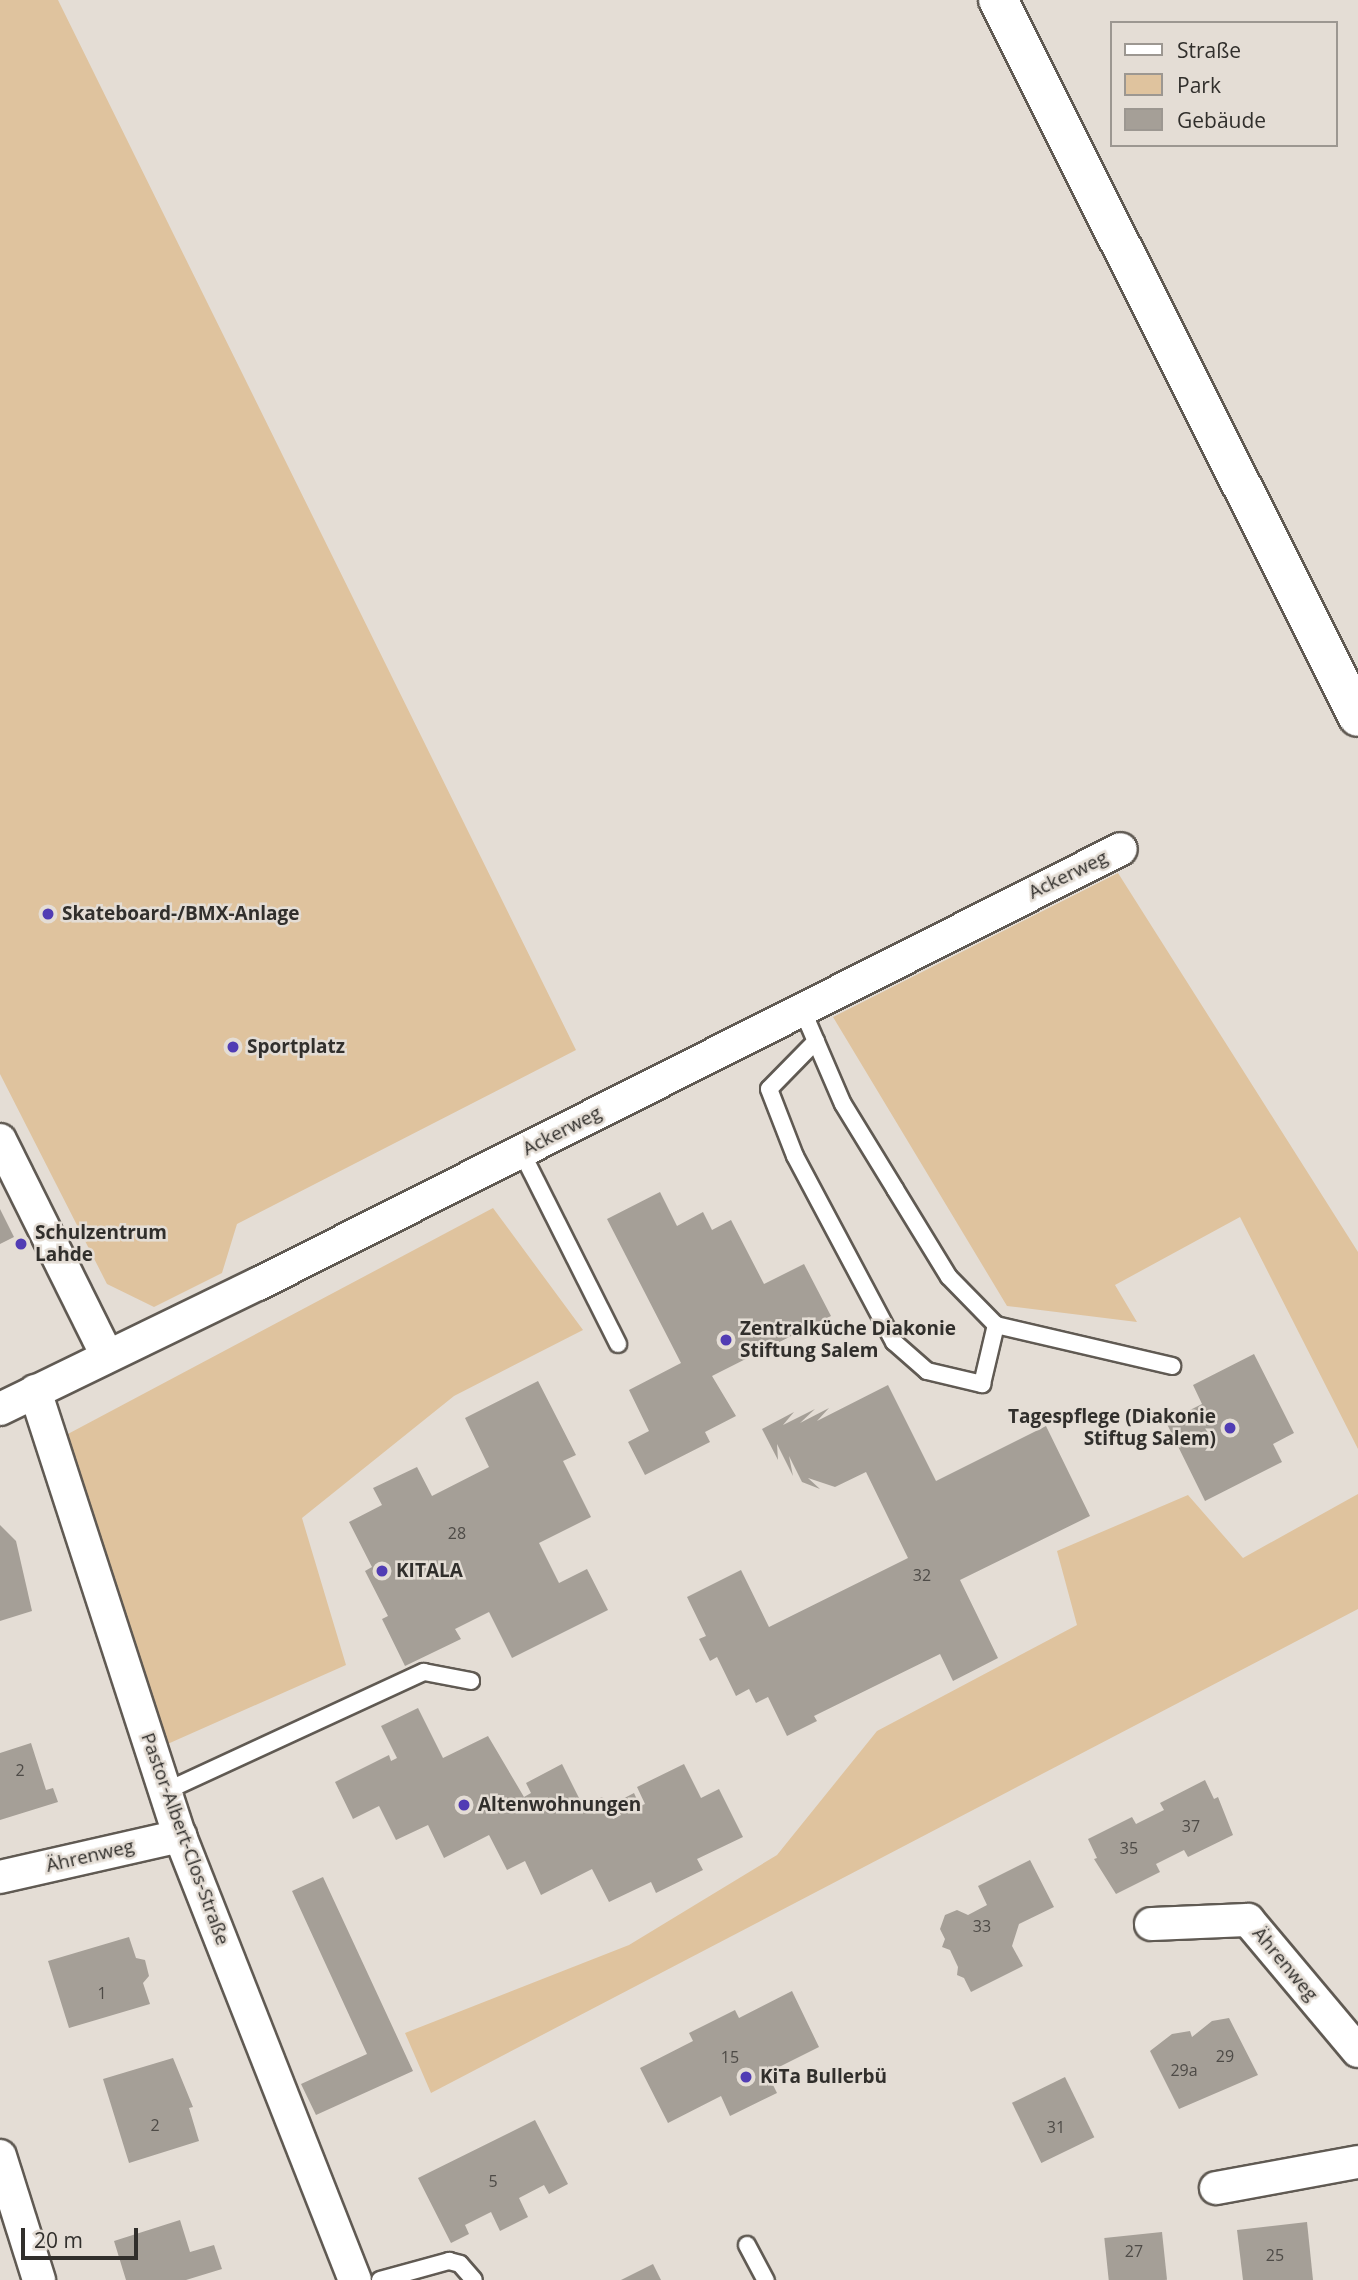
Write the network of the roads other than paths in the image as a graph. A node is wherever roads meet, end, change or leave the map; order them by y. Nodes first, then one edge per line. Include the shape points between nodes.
1 (998, 0) edge
2 (1358, 717) edge
3 (1121, 849) dead end
4 (802, 1009) junction
5 (816, 1041) junction
6 (0, 1140) edge
7 (521, 1151) junction
8 (996, 1325) junction
9 (618, 1344) dead end
10 (106, 1354) junction
11 (1172, 1366) dead end
12 (35, 1391) junction
13 (0, 1409) edge
14 (471, 1681) dead end
15 (166, 1791) junction
16 (180, 1836) junction
17 (0, 1877) edge
18 (1151, 1924) dead end
19 (1358, 2051) edge
20 (0, 2156) edge
21 (1358, 2162) edge
22 (1216, 2188) dead end
23 (747, 2245) dead end
24 (39, 2280) edge
25 (355, 2280) edge
26 (380, 2280) edge
27 (474, 2280) edge
28 (766, 2280) edge

1 - 2 main road
3 - 4 street, Ackerweg
4 - 5 lane
4 - 7 street, Ackerweg
5 - 8 lane via 843,1104 949,1277
5 - 8 lane via 769,1088 795,1156 894,1342 927,1371 982,1384
6 - 10 street
7 - 9 lane
7 - 10 street, Ackerweg via 258,1284
8 - 11 lane
10 - 12 street, Ackerweg
12 - 13 street, Ackerweg
12 - 15 street, Pastor-Albert-Clos-Straße
14 - 15 lane via 424,1672
15 - 16 street, Pastor-Albert-Clos-Straße
16 - 17 street, Ährenweg
16 - 25 street, Pastor-Albert-Clos-Straße
18 - 19 street, Ährenweg via 1248,1920
20 - 24 street
21 - 22 street
23 - 28 lane
26 - 27 lane via 449,2260 460,2264

